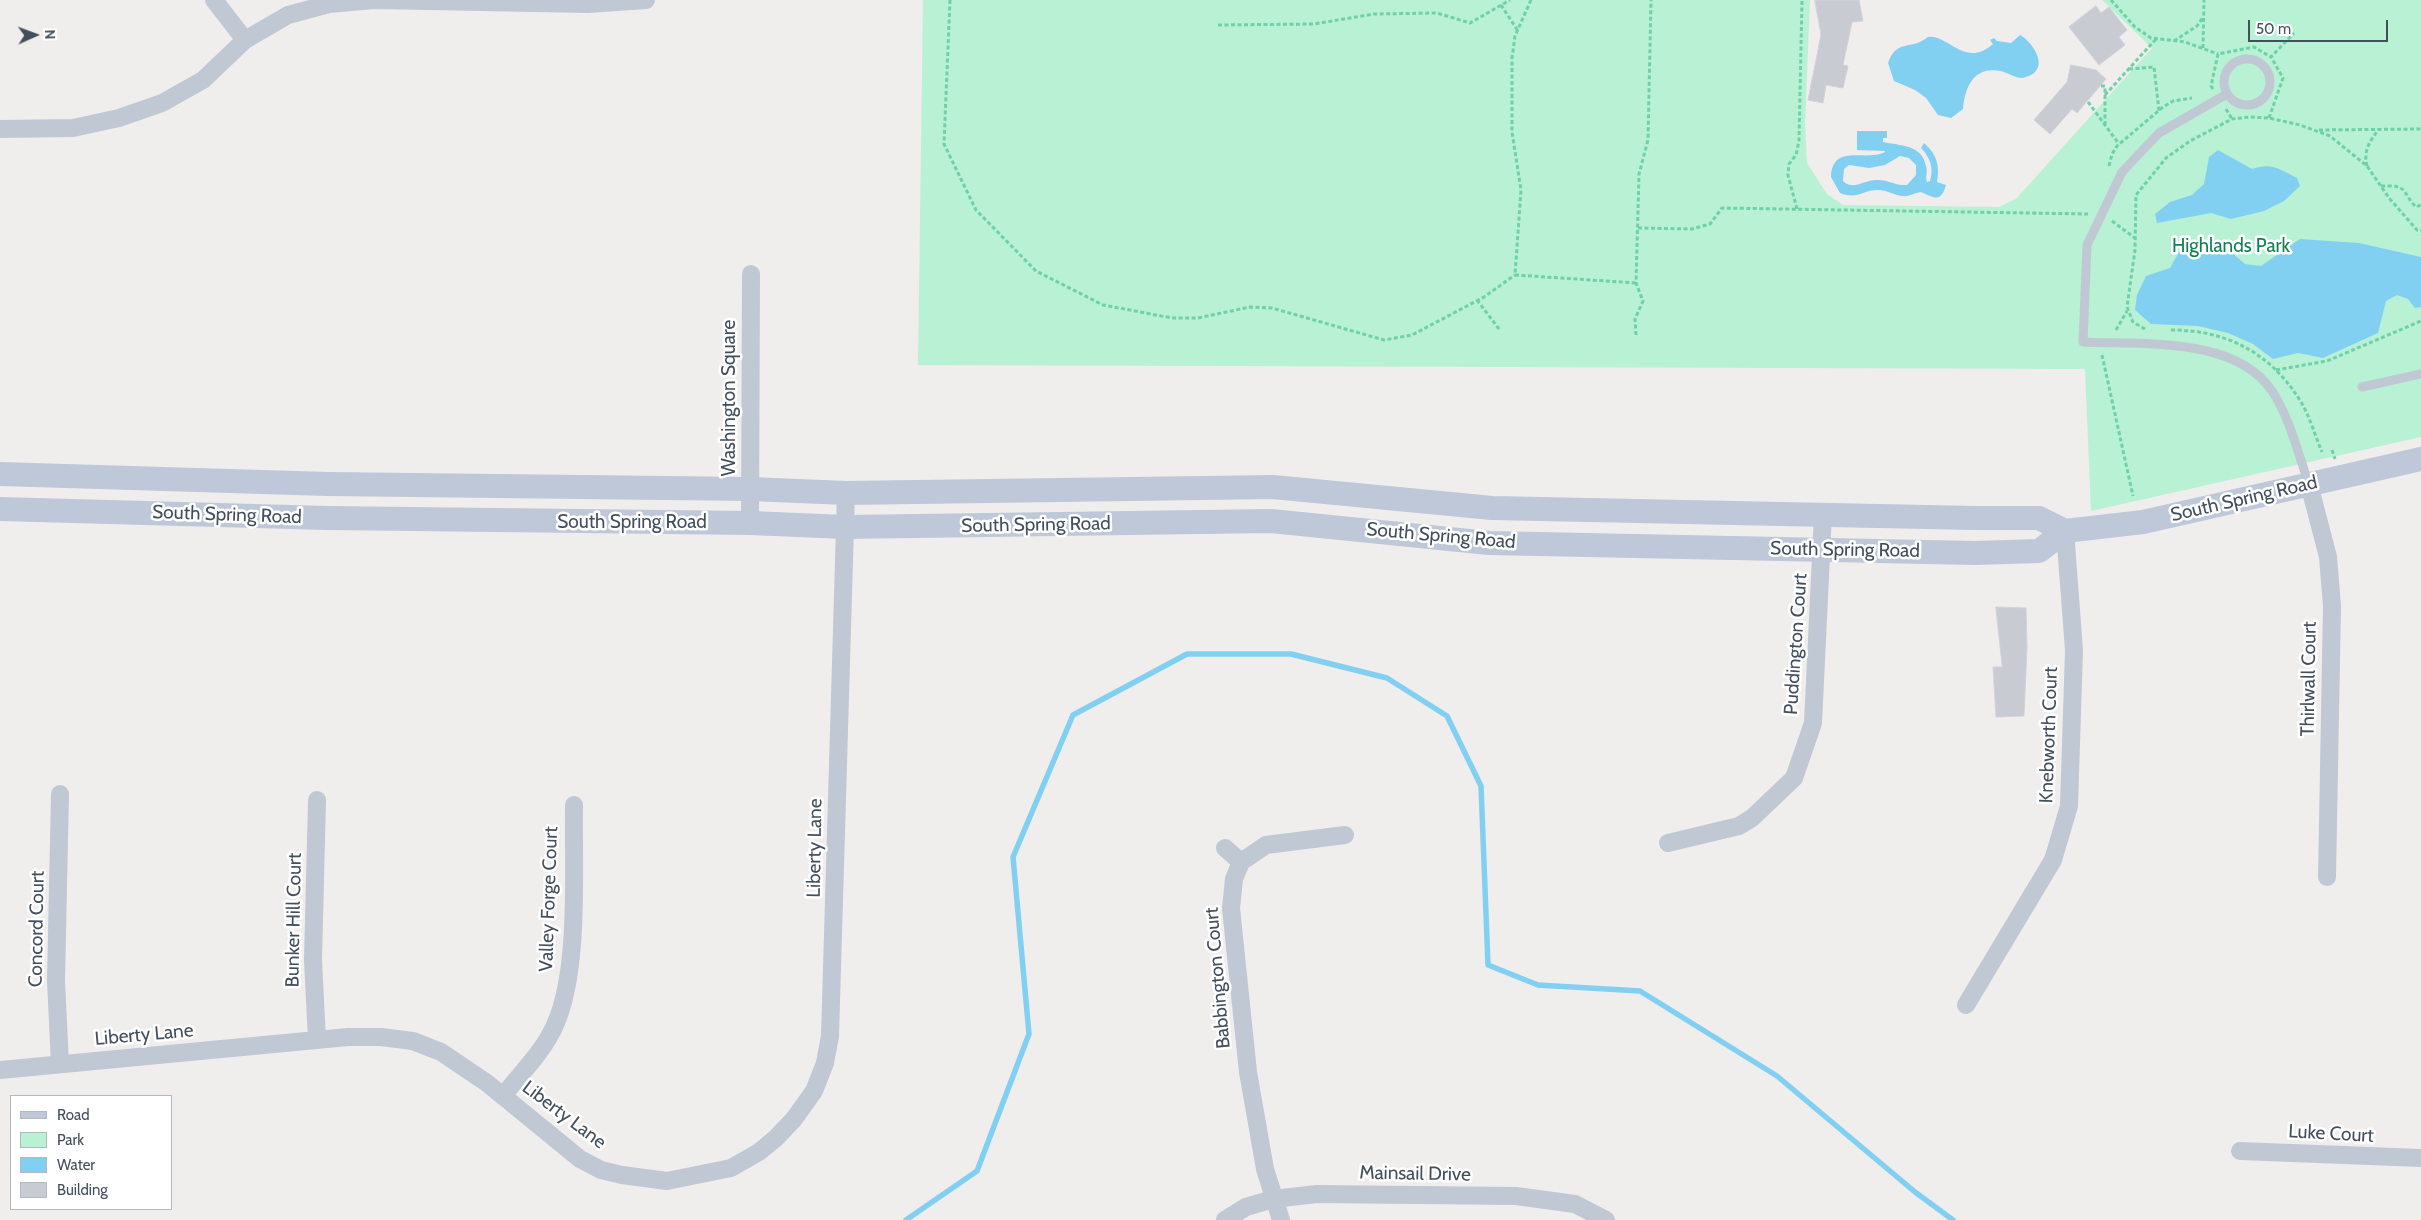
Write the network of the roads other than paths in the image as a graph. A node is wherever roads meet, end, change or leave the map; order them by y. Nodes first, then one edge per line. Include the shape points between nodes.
1 (214, 0) edge
2 (646, 0) edge
3 (245, 40) junction
4 (2223, 96) junction
5 (0, 129) edge
6 (751, 274) dead end
7 (2421, 374) edge
8 (2362, 387) dead end
9 (2421, 459) edge
10 (0, 474) edge
11 (2309, 484) junction
12 (475, 486) junction
13 (750, 489) junction
14 (846, 493) junction
15 (0, 509) edge
16 (1823, 514) junction
17 (475, 520) junction
18 (750, 523) junction
19 (845, 527) junction
20 (2065, 531) junction
21 (1823, 549) junction
22 (60, 794) dead end
23 (317, 800) dead end
24 (574, 805) dead end
25 (1345, 835) dead end
26 (1668, 843) dead end
27 (1225, 848) dead end
28 (1241, 862) junction
29 (2327, 877) dead end
30 (1966, 1005) dead end
31 (317, 1040) junction
32 (60, 1064) junction
33 (0, 1070) edge
34 (503, 1096) junction
35 (2240, 1151) dead end
36 (2421, 1158) edge
37 (1273, 1199) junction
38 (1225, 1220) edge
39 (1281, 1220) edge
40 (1606, 1220) edge

1 - 3 street
2 - 3 street via 588,4 374,0 329,4 288,15
3 - 5 street via 203,80 162,103 119,118 73,128
4 - 4 lane via 2239,104 2255,105 2262,101 2270,88 2268,71 2258,61 2243,59 2236,62 2226,72
4 - 11 lane via 2159,132 2122,172 2087,245 2083,342 2174,346 2218,353 2237,361 2257,374 2272,391 2284,413
6 - 13 street, Washington Square
7 - 8 lane
9 - 11 main road, South Spring Road
10 - 12 main road, South Spring Road
11 - 20 main road, South Spring Road via 2143,522
11 - 29 street, Thirlwall Court via 2328,557 2332,606
12 - 13 main road, South Spring Road
12 - 17 main road
13 - 14 main road, South Spring Road
13 - 18 street, Washington Square
14 - 16 main road, South Spring Road via 1272,487 1492,508
14 - 19 street, Liberty Lane
15 - 17 main road, South Spring Road
16 - 20 main road, South Spring Road via 2039,518
16 - 21 street, Puddington Court
17 - 18 main road, South Spring Road
18 - 19 main road, South Spring Road
19 - 21 main road, South Spring Road via 1271,521 1489,542
19 - 34 street, Liberty Lane via 832,1010 825,1063 814,1091 794,1119 759,1152 731,1168 667,1181 601,1170 580,1159
20 - 21 main road, South Spring Road via 2039,551 1975,553
20 - 30 street, Knebworth Court via 2074,650 2069,806 2052,860
21 - 26 street, Puddington Court via 1813,723 1794,778 1752,818 1739,826
22 - 32 street, Concord Court via 56,981
23 - 31 street, Bunker Hill Court via 313,960
24 - 34 street, Valley Forge Court via 572,939 566,993 555,1026
25 - 28 street via 1266,845
27 - 28 street
28 - 37 street, Babbington Court via 1234,879 1231,908 1248,1072
31 - 32 street, Liberty Lane
31 - 34 street, Liberty Lane via 381,1038 413,1041 441,1052
32 - 33 street, Liberty Lane
35 - 36 street, Luke Court
37 - 38 street, Mainsail Drive via 1246,1207
37 - 39 street, Babbington Court
37 - 40 street, Mainsail Drive via 1318,1194 1516,1196 1575,1204

